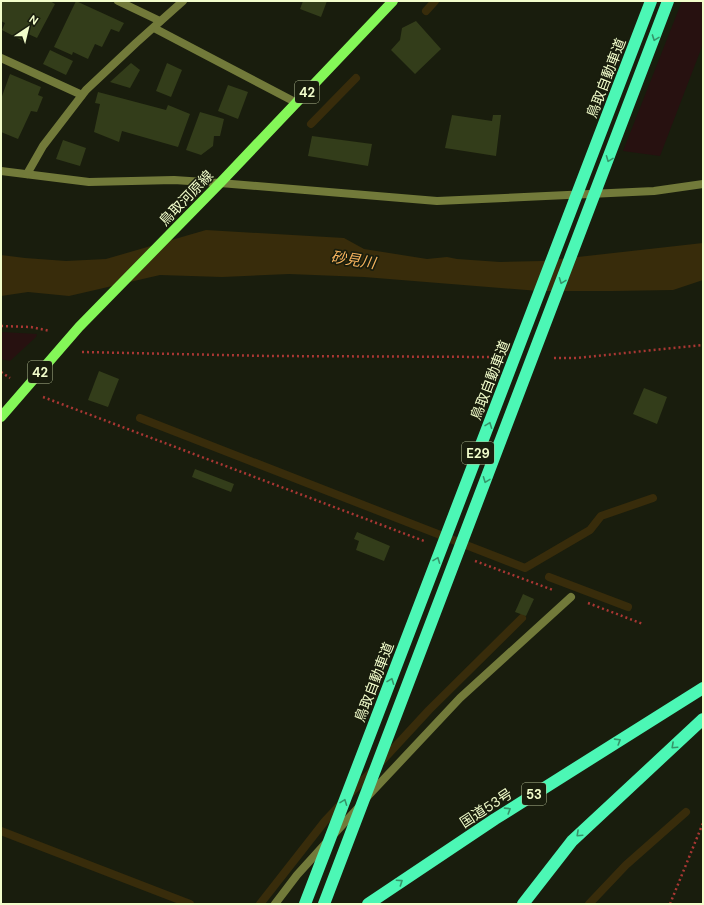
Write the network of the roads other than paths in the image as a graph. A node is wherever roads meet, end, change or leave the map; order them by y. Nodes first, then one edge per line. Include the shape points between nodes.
1 (118, 1) edge
2 (183, 1) edge
3 (393, 1) edge
4 (651, 1) edge
5 (668, 1) edge
6 (160, 21) junction
7 (154, 28) junction
8 (1, 58) edge
9 (82, 95) junction
10 (297, 103) junction
11 (1, 171) edge
12 (27, 174) junction
13 (220, 183) junction
14 (703, 184) edge
15 (1, 417) edge
16 (571, 597) road end
17 (703, 688) edge
18 (703, 719) edge
19 (275, 904) edge
20 (305, 904) edge
21 (324, 904) edge
22 (368, 904) edge
23 (523, 904) edge

1 - 6 street
2 - 6 street
3 - 10 main road, 鳥取河原線 / 42
20 -> 4 highway, 鳥取自動車道 / E29, bridge
5 -> 21 highway, E29, bridge
6 - 7 street
7 - 9 street via 136,42
7 - 10 street
8 - 9 street
9 - 12 street via 43,146
10 - 13 main road, 鳥取河原線 / 42
11 - 12 street
12 - 13 street via 89,182 174,180
13 - 14 street via 437,201 654,192
13 - 15 main road, 鳥取河原線 / 42 via 79,327
16 - 19 street via 460,698 380,783
22 -> 17 highway, 国道53号 / 53 via 495,819
18 -> 23 highway via 572,841

